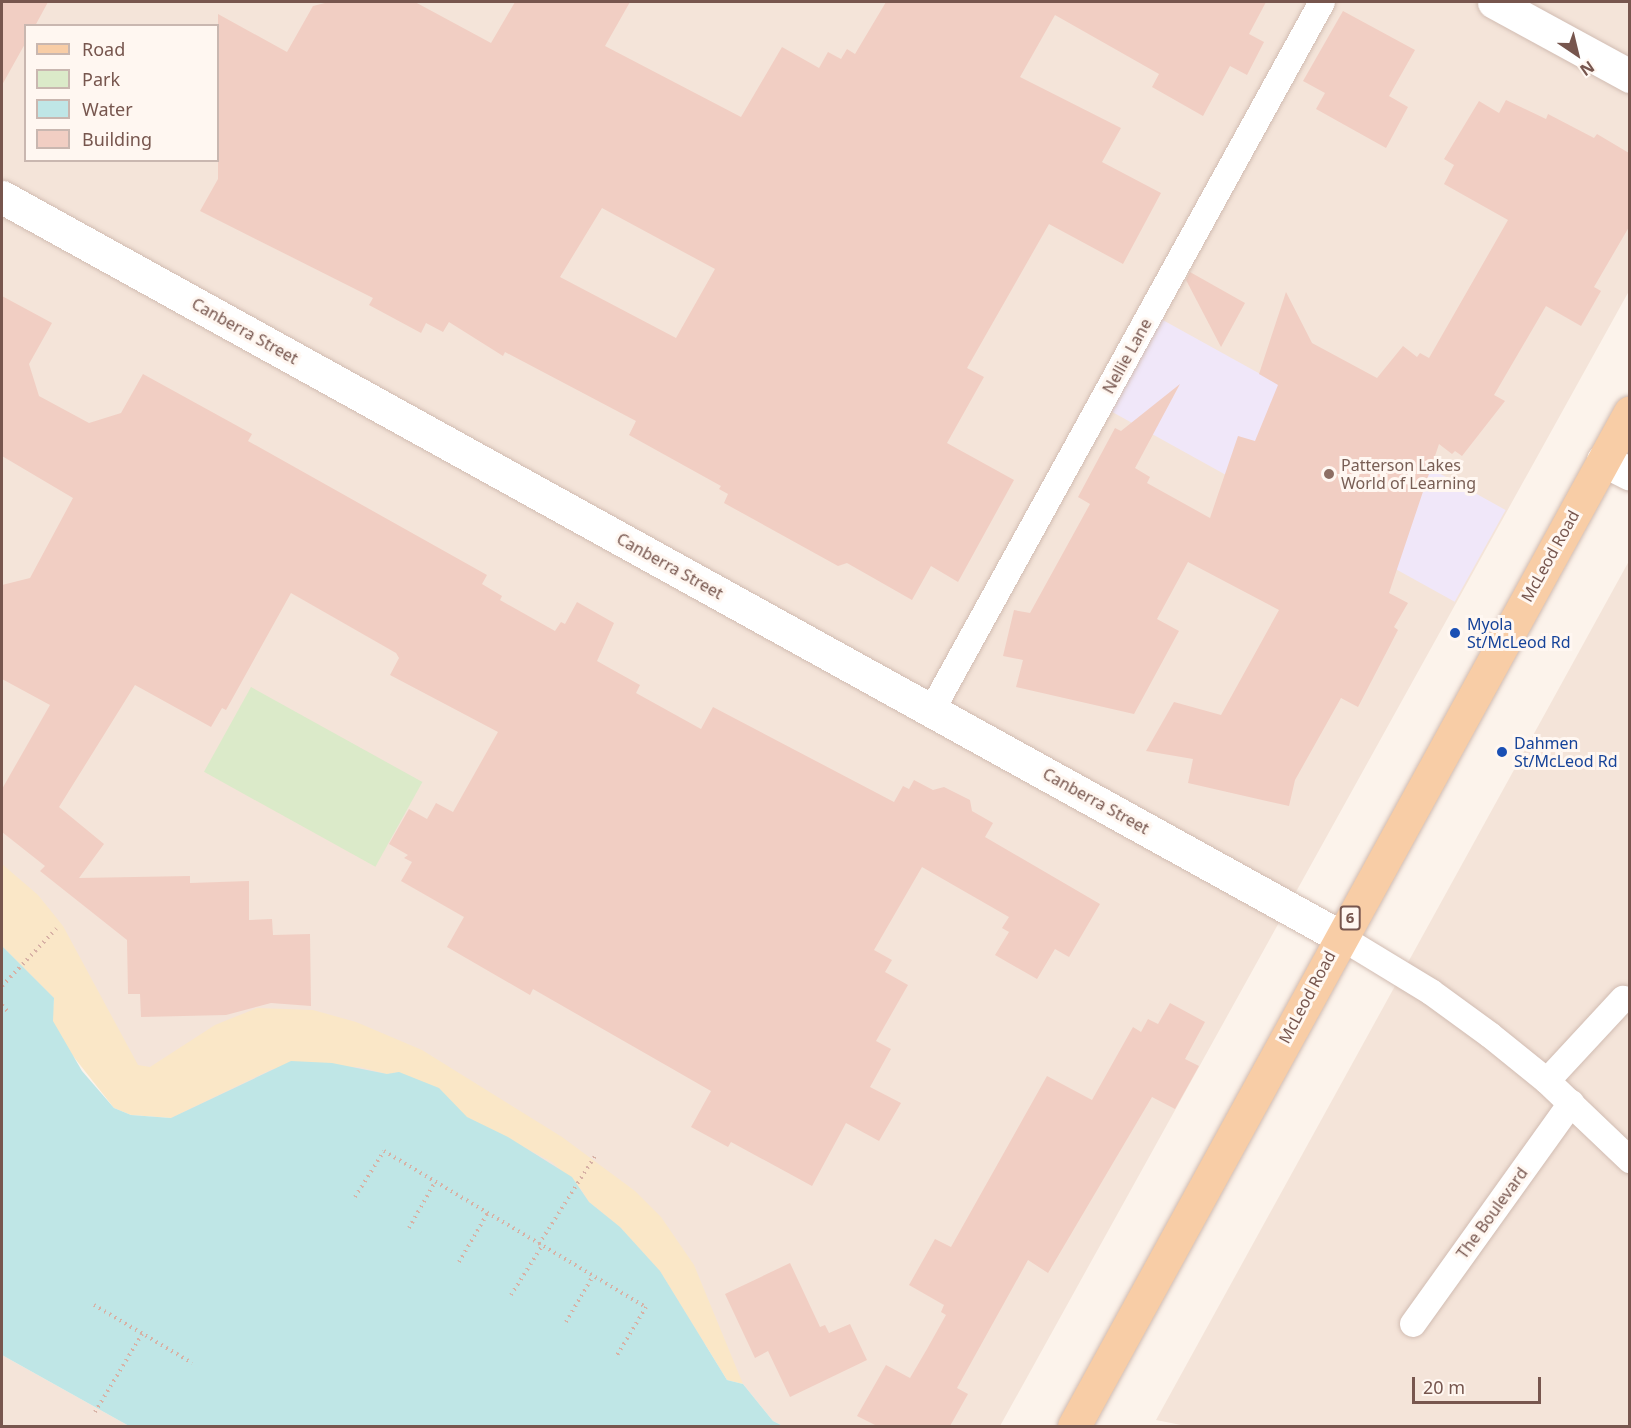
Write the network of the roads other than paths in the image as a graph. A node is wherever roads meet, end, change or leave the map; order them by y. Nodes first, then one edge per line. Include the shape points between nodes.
1 (1322, 2) edge
2 (1494, 2) edge
3 (1629, 76) edge
4 (2, 197) edge
5 (1629, 412) edge
6 (1616, 467) edge
7 (932, 710) junction
8 (1340, 936) junction
9 (1623, 999) dead end
10 (1547, 1081) junction
11 (1571, 1103) junction
12 (1629, 1160) edge
13 (1413, 1324) dead end
14 (1074, 1426) edge

1 - 7 lane, Nellie Lane
2 - 3 street
4 - 7 street, Canberra Street
5 - 6 main road, McLeod Road / 6
6 - 8 main road, McLeod Road / 6
7 - 8 street, Canberra Street
8 - 10 lane via 1431,992
8 - 14 main road, McLeod Road / 6
9 - 10 lane
10 - 11 lane
11 - 12 lane
11 - 13 lane, The Boulevard

